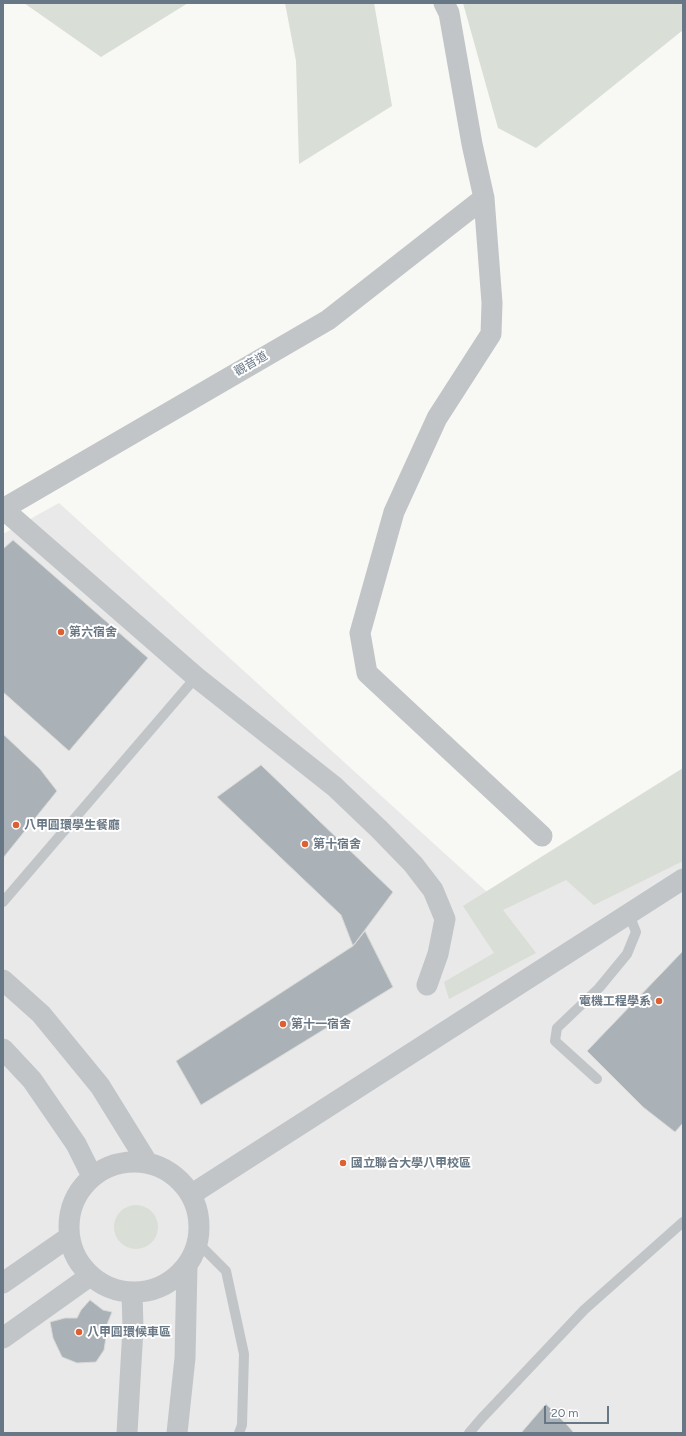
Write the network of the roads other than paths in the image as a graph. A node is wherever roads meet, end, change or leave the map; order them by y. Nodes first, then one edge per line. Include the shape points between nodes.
1 (444, 3) edge
2 (484, 198) junction
3 (3, 509) edge
4 (196, 677) junction
5 (542, 836) dead end
6 (683, 879) edge
7 (3, 902) edge
8 (629, 914) junction
9 (3, 980) edge
10 (427, 985) dead end
11 (3, 1048) edge
12 (597, 1078) dead end
13 (147, 1162) junction
14 (92, 1176) junction
15 (192, 1194) junction
16 (683, 1222) edge
17 (69, 1237) junction
18 (198, 1243) junction
19 (187, 1266) junction
20 (90, 1276) junction
21 (3, 1283) edge
22 (132, 1293) junction
23 (3, 1338) edge
24 (127, 1433) edge
25 (177, 1433) edge
26 (239, 1433) edge
27 (469, 1433) edge

1 - 2 street via 449,12
2 - 3 street, 觀音道 via 328,320
2 - 5 street via 492,303 491,334 437,418 394,512 360,633 367,673
3 - 4 street
4 - 7 lane
4 - 10 street via 335,787 413,864 433,890 445,919 438,954
6 - 8 street
8 - 12 lane via 636,932 627,954 599,988 557,1028 555,1041
8 - 15 street
9 - 13 street via 40,1014 100,1086
11 - 14 street via 32,1080 76,1144
13 - 14 street via 128,1161 109,1166
13 - 15 street via 165,1168 180,1179
14 - 17 street via 78,1193 69,1214
15 - 18 street via 200,1226
16 - 27 lane via 584,1310
17 - 20 street via 76,1258
17 - 21 street
18 - 19 street
18 - 26 lane via 226,1272 244,1354 242,1425
19 - 22 street via 172,1281 153,1290
19 - 25 street via 185,1358
20 - 22 street via 116,1290
20 - 23 street
22 - 24 street

